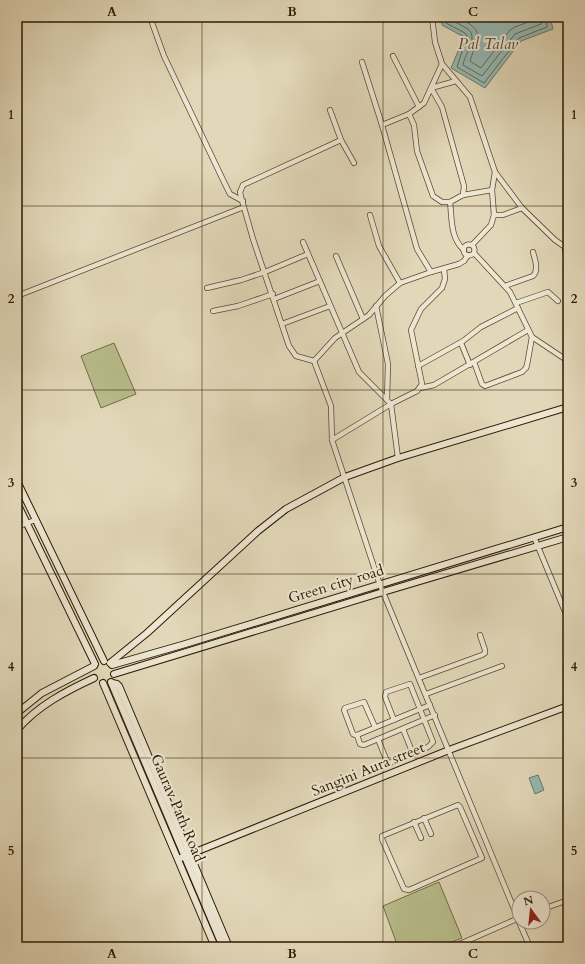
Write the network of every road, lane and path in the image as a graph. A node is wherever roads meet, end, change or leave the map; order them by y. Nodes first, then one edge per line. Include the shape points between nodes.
1 (150, 17) edge
2 (432, 17) edge
3 (393, 56) dead end
4 (362, 62) dead end
5 (442, 64) junction
6 (456, 81) junction
7 (431, 88) junction
8 (419, 107) junction
9 (330, 110) dead end
10 (408, 114) junction
11 (382, 125) junction
12 (341, 140) junction
13 (354, 163) dead end
14 (495, 172) junction
15 (492, 190) junction
16 (463, 195) junction
17 (243, 202) junction
18 (450, 202) junction
19 (244, 207) junction
20 (522, 208) junction
21 (370, 215) dead end
22 (494, 215) junction
23 (303, 242) dead end
24 (472, 245) junction
25 (567, 247) edge
26 (464, 250) junction
27 (533, 252) dead end
28 (474, 253) junction
29 (308, 254) junction
30 (468, 255) junction
31 (336, 256) dead end
32 (444, 269) junction
33 (568, 270) edge
34 (265, 272) junction
35 (431, 272) junction
36 (320, 281) junction
37 (400, 283) junction
38 (505, 286) junction
39 (207, 288) dead end
40 (17, 296) edge
41 (273, 296) junction
42 (558, 301) dead end
43 (517, 305) junction
44 (330, 306) junction
45 (376, 306) junction
46 (213, 311) dead end
47 (363, 319) junction
48 (282, 324) junction
49 (528, 330) junction
50 (342, 334) junction
51 (532, 337) junction
52 (461, 343) junction
53 (314, 361) junction
54 (568, 362) edge
55 (472, 363) junction
56 (418, 366) junction
57 (420, 388) junction
58 (389, 402) junction
59 (568, 407) edge
60 (332, 440) junction
61 (398, 458) junction
62 (345, 478) junction
63 (17, 481) edge
64 (17, 503) edge
65 (36, 520) junction
66 (26, 523) junction
67 (17, 527) edge
68 (568, 527) edge
69 (568, 537) edge
70 (534, 538) junction
71 (538, 547) junction
72 (380, 585) junction
73 (383, 592) junction
74 (568, 619) edge
75 (480, 635) dead end
76 (109, 663) junction
77 (94, 665) junction
78 (502, 666) dead end
79 (94, 678) junction
80 (419, 678) junction
81 (112, 679) junction
82 (103, 683) junction
83 (426, 694) junction
84 (35, 699) junction
85 (430, 705) junction
86 (568, 706) edge
87 (42, 707) junction
88 (421, 709) junction
89 (17, 713) edge
90 (435, 715) junction
91 (394, 720) junction
92 (425, 720) junction
93 (375, 728) junction
94 (403, 729) junction
95 (17, 730) edge
96 (357, 735) junction
97 (378, 739) junction
98 (449, 750) junction
99 (413, 754) junction
100 (388, 764) junction
101 (368, 772) dead end
102 (476, 816) junction
103 (424, 818) junction
104 (466, 821) junction
105 (414, 822) junction
106 (431, 834) dead end
107 (421, 838) dead end
108 (188, 855) junction
109 (178, 859) junction
110 (511, 901) edge
111 (566, 901) edge
112 (551, 906) edge
113 (568, 909) edge
114 (511, 923) edge
115 (523, 930) edge
116 (215, 947) edge
117 (223, 947) edge
118 (229, 947) edge
119 (453, 947) edge
120 (530, 947) edge

1 - 17 street via 164,56 230,194
2 - 5 street via 436,47
3 - 8 street
4 - 11 street
5 - 6 street
5 - 7 street
6 - 7 street
6 - 14 street via 473,104
7 - 8 street via 424,103
7 - 16 street via 442,107 464,186
8 - 10 street
9 - 12 street
10 - 11 street
10 - 18 street via 414,126 416,151 433,196 442,202
11 - 35 street via 417,249
12 - 13 street
12 - 17 street via 243,185 240,192
14 - 15 street
14 - 20 street
15 - 16 street
15 - 22 street
16 - 18 street
17 - 19 street
18 - 26 street via 453,232 458,245
19 - 34 street
19 - 40 street
20 - 22 street via 503,215
20 - 25 street via 555,240
21 - 37 street via 379,246
22 - 24 street via 491,225
23 - 29 street
24 - 26 street via 466,245
24 - 28 street
25 - 33 street
26 - 30 street
27 - 38 street via 536,274
28 - 30 street
28 - 38 street
29 - 34 street
29 - 36 street
30 - 32 street via 459,264
31 - 47 street
32 - 35 street
32 - 56 street via 446,279 442,288 421,309 411,330
34 - 39 street
34 - 41 street
35 - 37 street
36 - 41 street
36 - 44 street
37 - 45 street
38 - 43 street
41 - 46 street
41 - 48 street
42 - 43 street via 548,292
43 - 49 street
43 - 52 street via 481,327
44 - 48 street
44 - 50 street
45 - 47 street
45 - 58 street via 388,364
47 - 50 street
48 - 53 street via 289,346 296,356
49 - 51 street
49 - 55 street
50 - 53 street
50 - 58 street via 360,372
51 - 54 street
51 - 55 street via 527,365 522,372 484,386
52 - 55 street
52 - 56 street
53 - 60 street via 330,406
55 - 57 street via 434,385
56 - 57 street via 422,384
57 - 58 street
58 - 60 street
58 - 61 street
59 - 61 street
60 - 62 street
61 - 62 street
62 - 72 street
62 - 76 street via 286,509 258,530 147,633
63 - 65 street
64 - 66 street
65 - 66 street
65 - 76 street
66 - 67 street
66 - 77 street
68 - 70 street, Green city road
69 - 71 street, Green city road
70 - 71 street
70 - 72 street, Green city road
71 - 73 street, Green city road
71 - 74 street
72 - 73 street
72 - 76 street, Green city road
73 - 80 street
73 - 81 street, Green city road
75 - 80 street via 485,653
76 - 77 street via 99,661
76 - 81 street
77 - 79 street
77 - 84 street
78 - 83 street
79 - 82 street
79 - 87 street
80 - 83 street
81 - 82 street
81 - 108 street, Gaurav Path Road
82 - 109 street, Gaurav Path Road
83 - 85 street
84 - 87 street
84 - 89 street
85 - 88 street
85 - 90 street
86 - 98 street, Sangini Aura street
87 - 95 street
88 - 91 street
88 - 91 street via 410,684 386,692 385,697
88 - 92 street
90 - 92 street
90 - 98 street
91 - 93 street
92 - 94 street
92 - 99 street via 433,742
93 - 96 street
93 - 96 street via 364,702 346,708 344,710 353,734
94 - 97 street
94 - 99 street
96 - 97 street via 360,744 363,745
97 - 100 street
98 - 102 street
98 - 108 street, Sangini Aura street
99 - 100 street
100 - 101 street
102 - 104 street
102 - 110 street
103 - 104 street via 458,805
103 - 105 street
103 - 106 street
104 - 105 street via 482,858 405,890 382,837
105 - 107 street
108 - 109 street, Sangini Aura street
108 - 117 street, Gaurav Path Road
108 - 118 street
109 - 116 street, Gaurav Path Road
111 - 112 street
111 - 113 street
114 - 119 street
115 - 120 street

